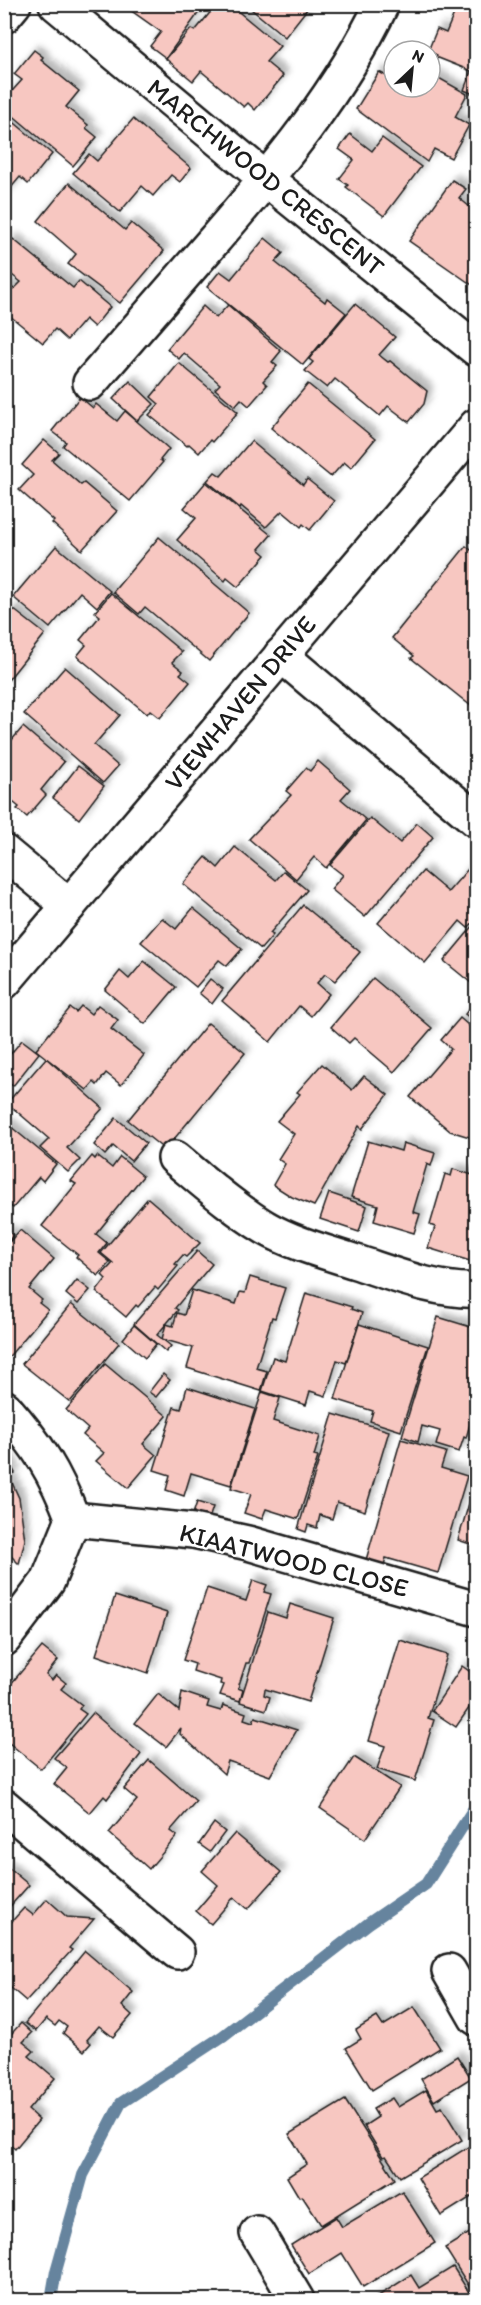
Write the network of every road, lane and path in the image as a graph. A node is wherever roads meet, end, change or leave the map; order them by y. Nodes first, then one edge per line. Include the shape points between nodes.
1 (14, 4) edge
2 (56, 4) edge
3 (382, 4) edge
4 (4, 16) edge
5 (266, 179) junction
6 (477, 349) edge
7 (90, 382) dead end
8 (477, 426) edge
9 (281, 655) junction
10 (477, 820) edge
11 (4, 852) edge
12 (69, 906) junction
13 (4, 982) edge
14 (174, 1158) dead end
15 (477, 1290) edge
16 (4, 1407) edge
17 (73, 1519) junction
18 (477, 1609) edge
19 (4, 1639) edge
20 (4, 1806) edge
21 (177, 1952) dead end
22 (449, 1971) dead end
23 (477, 2018) edge
24 (257, 2233) dead end
25 (297, 2301) edge

1 - 4 street
2 - 5 street, MARCHWOOD CRESCENT
3 - 5 street via 346,71
5 - 6 street, MARCHWOOD CRESCENT
5 - 7 street
8 - 9 street, VIEWHAVEN DRIVE
9 - 10 street
9 - 12 street, VIEWHAVEN DRIVE
11 - 12 street
12 - 13 street, VIEWHAVEN DRIVE
14 - 15 street via 240,1211 297,1242 404,1278 464,1291
16 - 17 street via 30,1435 58,1481
17 - 18 street, KIAATWOOD CLOSE via 193,1531 248,1543
17 - 19 street via 48,1581
20 - 21 street
22 - 23 street
24 - 25 street

